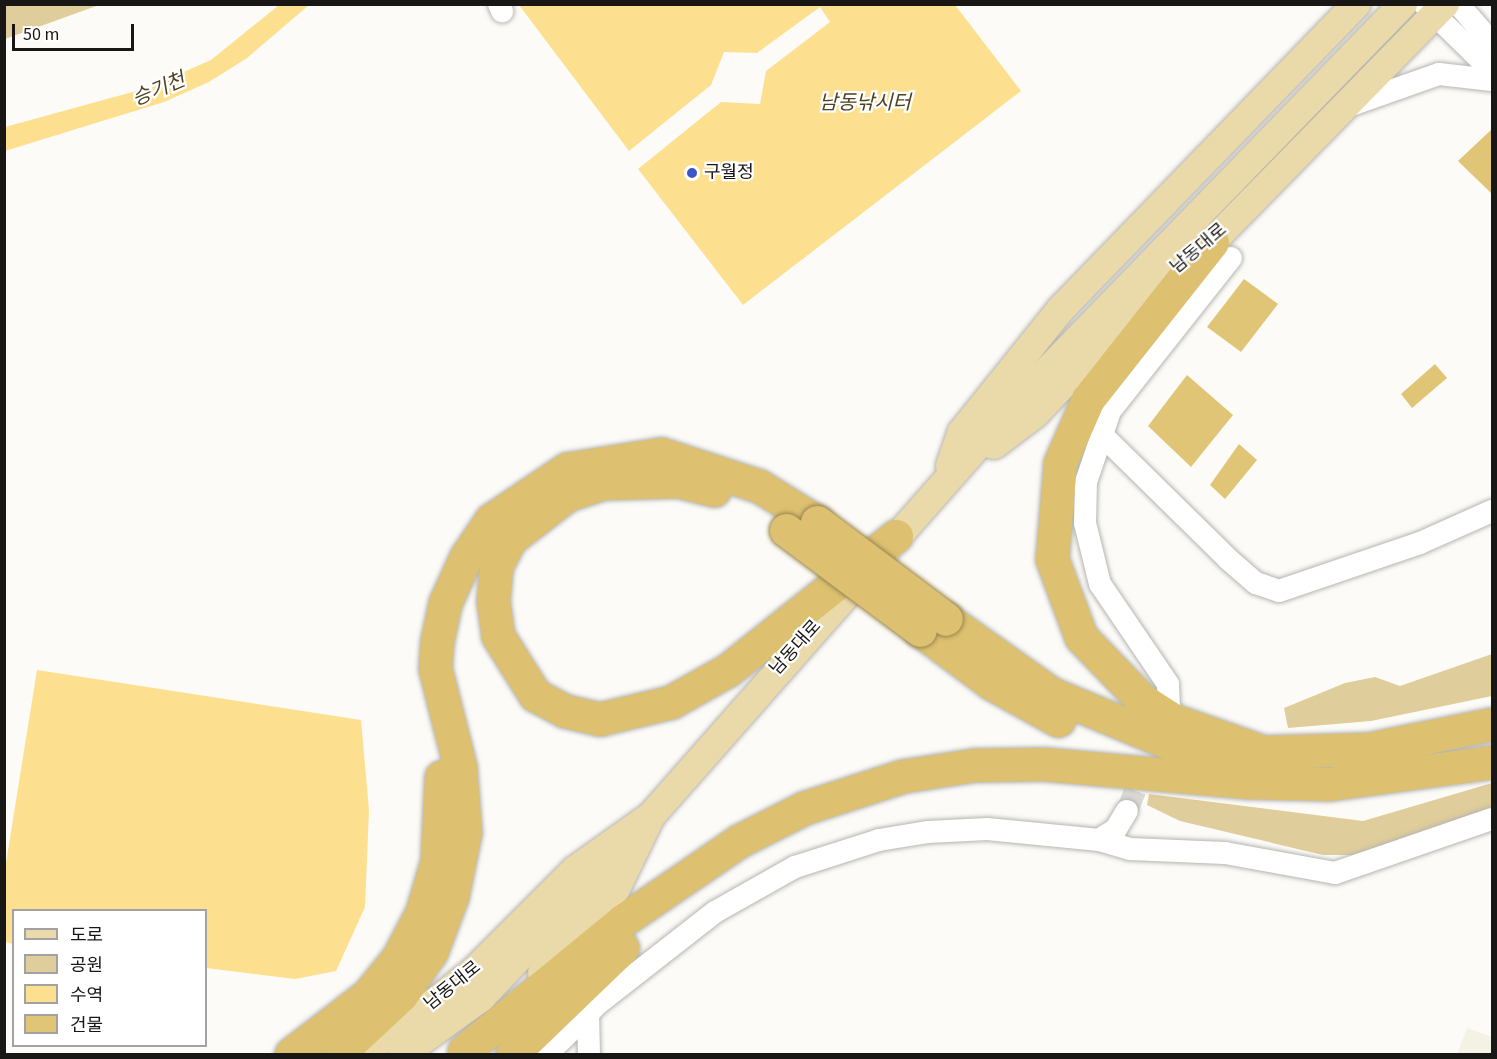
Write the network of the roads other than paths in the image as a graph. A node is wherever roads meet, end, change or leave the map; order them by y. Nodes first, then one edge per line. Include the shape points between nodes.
1 (1357, 4) edge
2 (1402, 4) edge
3 (1440, 7) edge
4 (1492, 43) edge
5 (1492, 71) edge
6 (1492, 80) edge
7 (1348, 106) junction
8 (1221, 250) junction
9 (1101, 434) junction
10 (944, 482) junction
11 (1492, 511) edge
12 (896, 536) junction
13 (933, 624) junction
14 (435, 668) junction
15 (1169, 706) tunnel mouth
16 (1492, 724) edge
17 (1266, 753) junction
18 (1492, 762) edge
19 (1247, 782) junction
20 (804, 808) junction
21 (1128, 811) tunnel mouth
22 (651, 816) junction
23 (1492, 819) edge
24 (1099, 840) junction
25 (588, 1014) junction
26 (462, 1053) edge
27 (291, 1054) edge
28 (338, 1054) edge
29 (357, 1054) edge
30 (403, 1054) edge
31 (512, 1054) edge
32 (547, 1054) edge
33 (589, 1054) edge

1 - 10 main road, 남동대로 via 1061,309 962,432
2 - 10 main road, 남동대로
3 - 4 street
3 - 5 street
3 - 7 main road, 남동대로
6 - 7 street via 1439,74
7 - 8 main road, 남동대로
8 - 9 street via 1140,368
8 - 10 main road, 남동대로 via 1165,277 1035,414
8 - 17 highway via 1088,399 1059,464 1052,559 1081,637 1126,686 1173,720
9 - 11 street via 1235,565 1256,583 1278,591 1420,543
9 - 15 street via 1086,482 1091,556 1109,604 1168,684
10 - 12 main road, 남동대로
12 - 13 highway, bridge via 728,670 671,702 632,716 600,719 565,711 535,695 498,636 493,602 496,567 510,539 567,495 603,483 677,481 753,507 786,530
12 - 22 main road, 남동대로
13 - 14 highway, bridge via 817,522 759,486 661,454 567,469 491,520 465,557 445,603
13 - 17 highway via 1052,694 1117,724 1170,743
13 - 19 highway via 991,683 1058,721 1119,747
14 - 27 highway via 443,807 437,861 422,912 398,958 368,995
14 - 28 highway via 460,767 465,832 453,896 431,951 401,995
16 - 17 highway via 1369,749
18 - 19 highway via 1329,784
19 - 20 highway via 1044,764 974,765 903,776
20 - 26 highway via 739,841 622,921
20 - 31 highway via 713,871 630,940 552,1021
21 - 24 street via 1116,829
22 - 26 main road, 남동대로 via 616,889
22 - 29 main road, 남동대로 via 575,870 475,970 399,1030
22 - 30 main road via 481,998
23 - 24 street via 1335,873 1225,853 1130,849
24 - 25 street via 987,829 918,834 836,852 749,888
25 - 32 street
25 - 33 street

